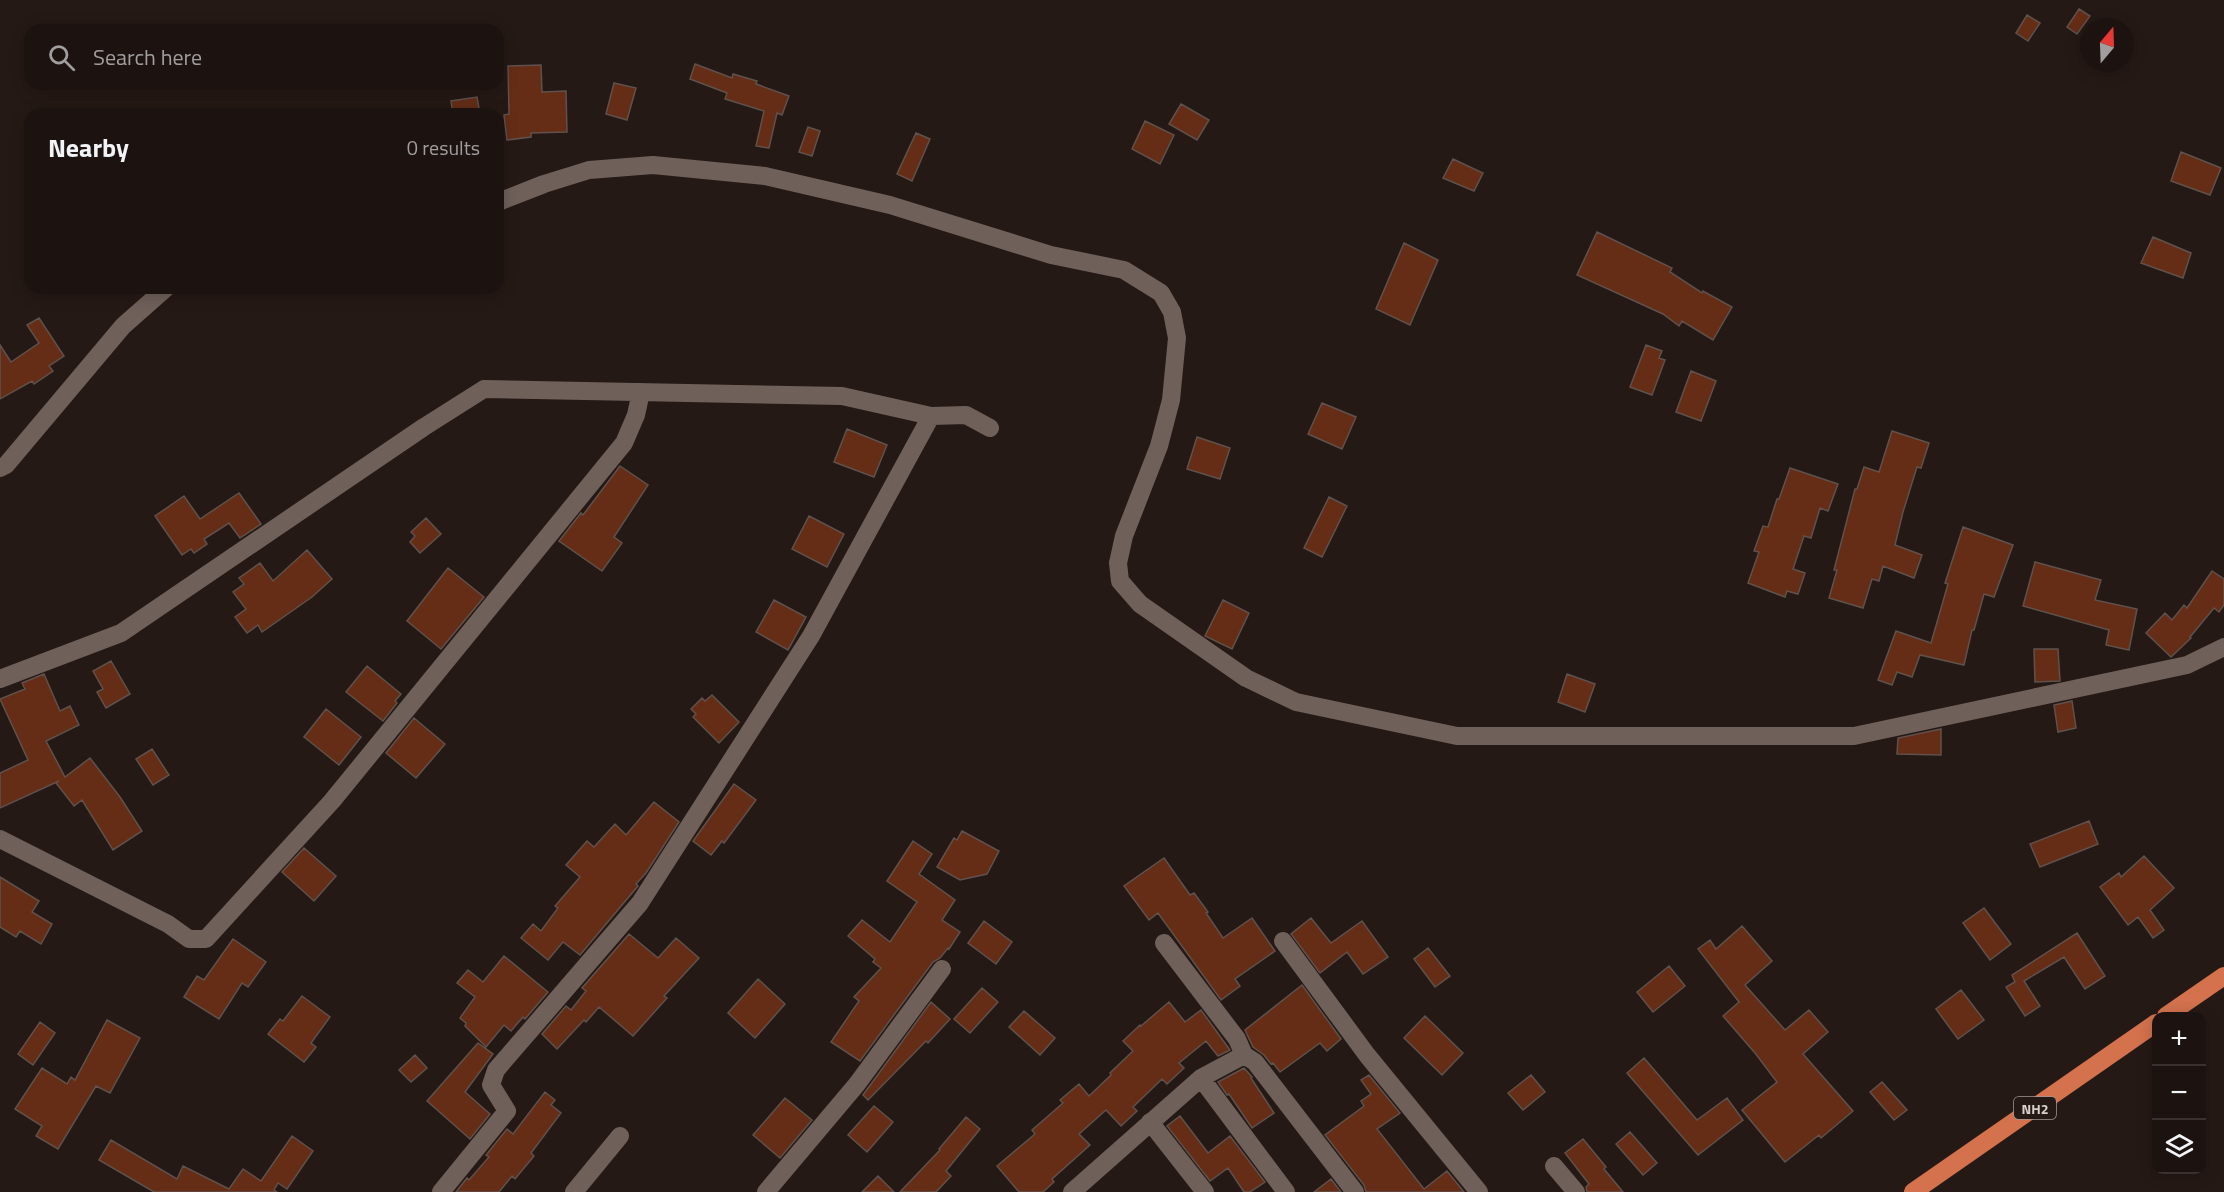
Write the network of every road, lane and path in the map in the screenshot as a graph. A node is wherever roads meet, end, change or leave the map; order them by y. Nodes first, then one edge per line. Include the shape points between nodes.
1 (504, 200) edge
2 (159, 294) edge
3 (641, 392) junction
4 (931, 416) junction
5 (990, 428) dead end
6 (0, 468) edge
7 (2224, 647) edge
8 (0, 679) edge
9 (0, 839) edge
10 (1283, 940) dead end
11 (1164, 943) dead end
12 (942, 969) dead end
13 (2224, 976) edge
14 (2173, 1012) edge
15 (2152, 1026) edge
16 (1244, 1055) junction
17 (1201, 1078) junction
18 (1150, 1122) junction
19 (620, 1136) dead end
20 (1554, 1166) dead end
21 (441, 1192) edge
22 (574, 1192) edge
23 (766, 1192) edge
24 (1072, 1192) edge
25 (1205, 1192) edge
26 (1286, 1192) edge
27 (1355, 1192) edge
28 (1479, 1192) edge
29 (1576, 1192) edge
30 (1913, 1192) edge

1 - 7 street via 589,170 653,165 765,176 890,205 1051,255 1124,270 1161,293 1172,312 1178,338 1171,400 1159,446 1124,536 1118,563 1120,581 1140,604 1246,678 1296,702 1457,736 1854,736 2187,665
2 - 6 street via 123,326
3 - 4 street via 842,396
3 - 8 street via 484,389 121,633
3 - 9 street via 624,443 332,801 206,939 189,939 168,924
4 - 5 street via 966,415
4 - 21 street via 811,636 640,903 496,1070 491,1085 507,1111
10 - 28 street via 1367,1055
11 - 16 street via 1237,1039
12 - 23 street via 857,1084
13 - 14 highway
15 - 30 highway, NH2
16 - 17 street
16 - 27 street via 1255,1062
17 - 18 street
17 - 26 street
18 - 24 street
18 - 25 street
19 - 22 street
20 - 29 street

